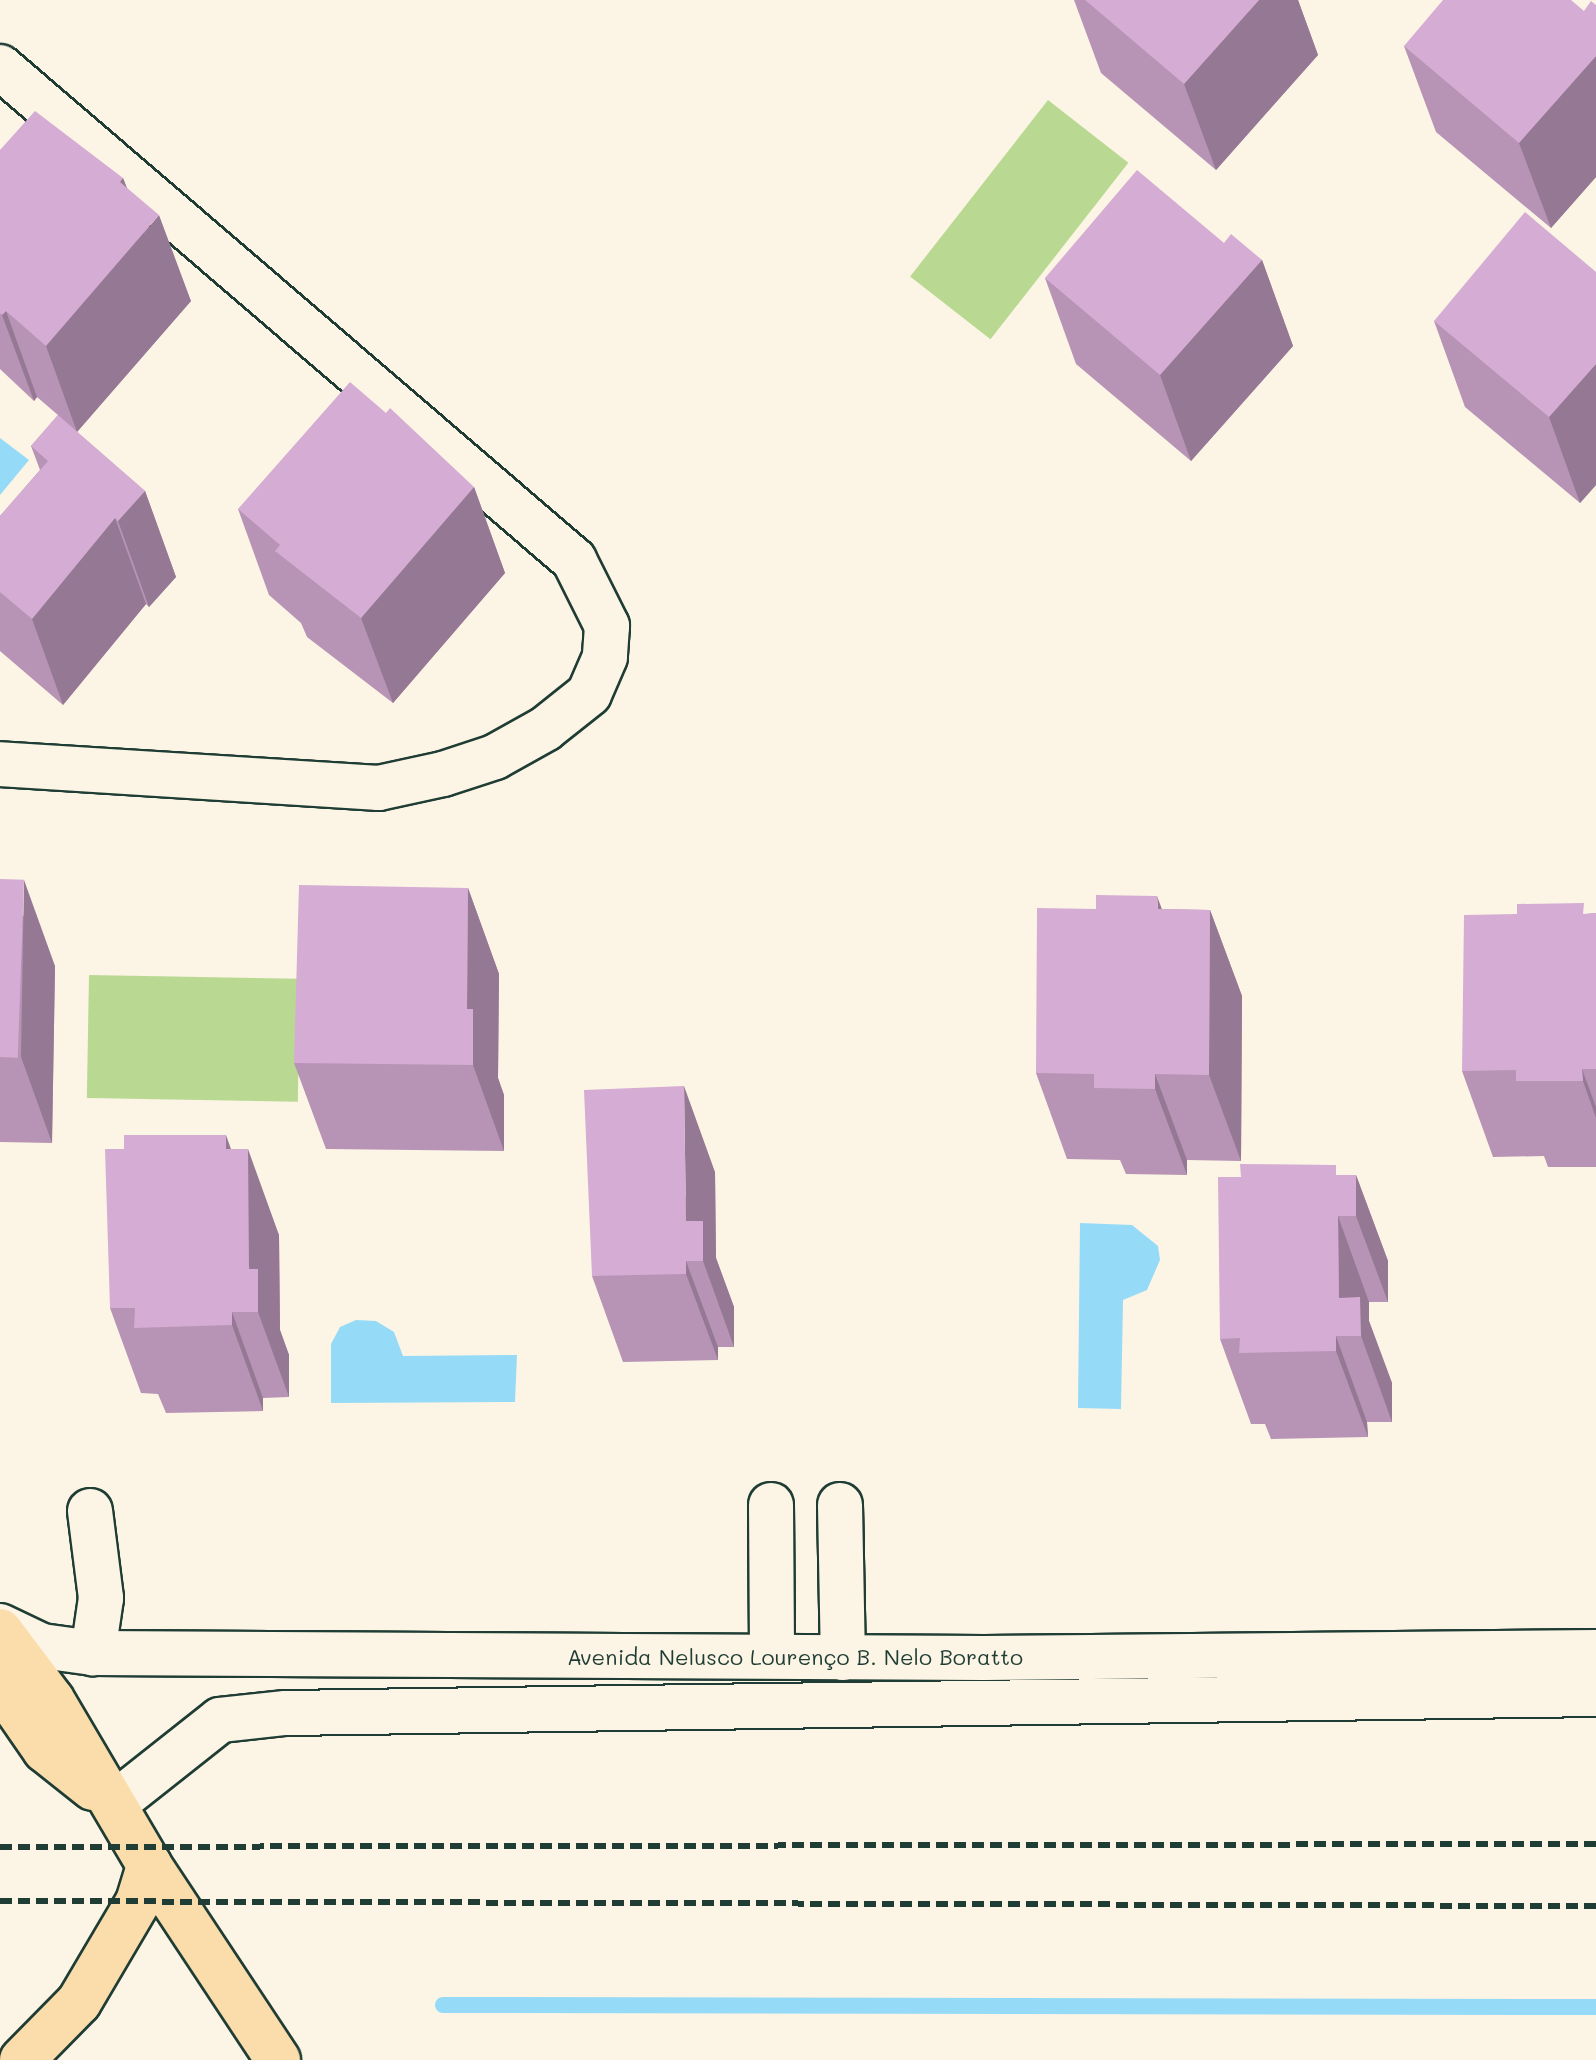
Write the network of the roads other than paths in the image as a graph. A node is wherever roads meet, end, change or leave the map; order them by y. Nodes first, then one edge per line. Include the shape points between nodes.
1 (0, 67) edge
2 (0, 764) edge
3 (771, 1505) dead end
4 (840, 1505) dead end
5 (90, 1511) dead end
6 (0, 1628) edge
7 (1596, 1652) edge
8 (93, 1653) junction
9 (772, 1656) junction
10 (843, 1658) junction
11 (984, 1658) junction
12 (0, 1685) edge
13 (1596, 1694) edge
14 (985, 1701) junction
15 (114, 1804) junction
16 (149, 1865) junction
17 (22, 2060) edge
18 (278, 2060) edge

1 - 2 street via 574,560 607,626 605,657 589,694 545,729 495,757 443,774 379,788
3 - 9 street
4 - 10 street
5 - 8 street via 101,1598
6 - 8 street, Avenida Nelusco Lourenço B. Nelo Boratto via 42,1646
6 - 15 main road via 52,1700
7 - 11 street, Avenida Nelusco Lourenço B. Nelo Boratto
8 - 9 street, Avenida Nelusco Lourenço B. Nelo Boratto
9 - 10 street, Avenida Nelusco Lourenço B. Nelo Boratto
10 - 11 street, Avenida Nelusco Lourenço B. Nelo Boratto
11 - 14 street
12 - 15 main road via 45,1750
13 - 14 street, Avenida Nelusco Lourenço B. Nelo Boratto
14 - 15 street, Avenida Nelusco Lourenço B. Nelo Boratto via 286,1713 220,1720
15 - 16 main road
16 - 17 main road via 138,1902 79,2002
16 - 18 main road

